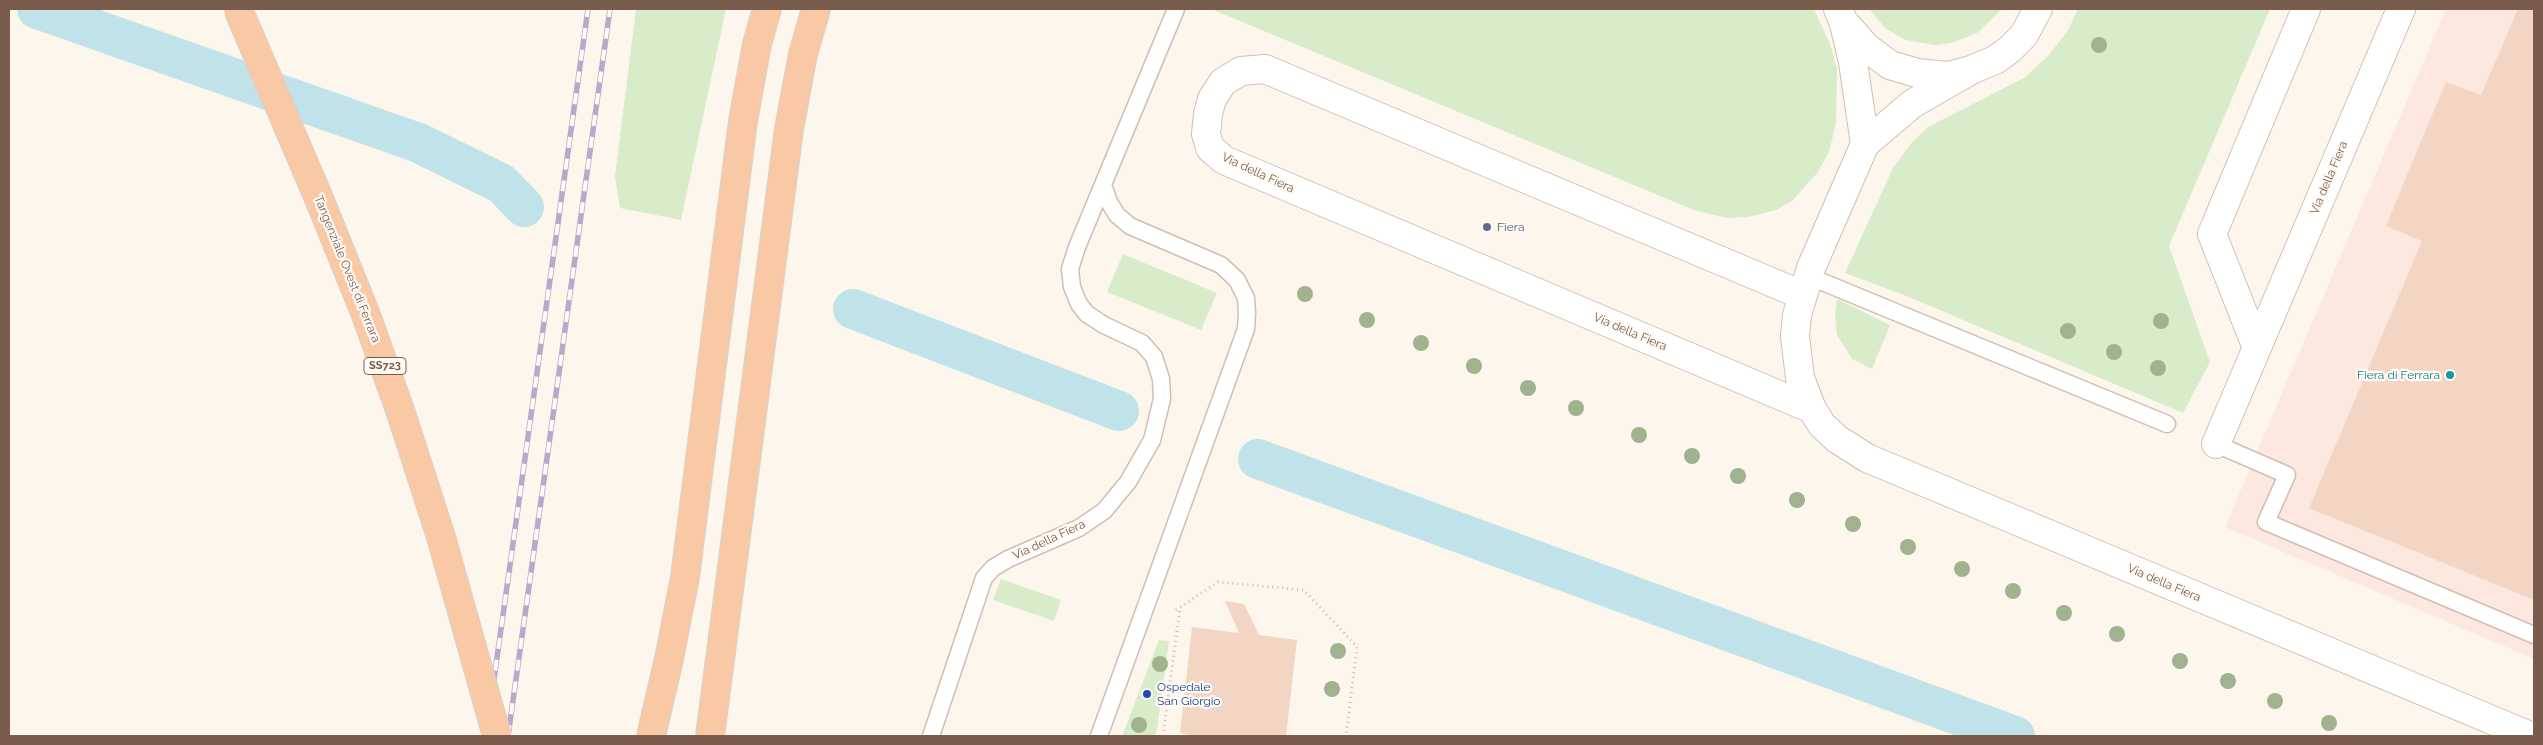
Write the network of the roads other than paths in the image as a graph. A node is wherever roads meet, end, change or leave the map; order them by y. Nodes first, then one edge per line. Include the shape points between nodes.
1 (238, 9) edge
2 (767, 9) edge
3 (816, 9) edge
4 (1176, 9) edge
5 (2038, 9) edge
6 (2306, 9) edge
7 (2401, 9) edge
8 (1841, 15) edge
9 (1971, 70) junction
10 (1865, 144) junction
11 (1103, 185) junction
12 (1805, 285) junction
13 (2257, 348) junction
14 (1812, 409) junction
15 (2167, 424) dead end
16 (2216, 444) joint
17 (2534, 635) edge
18 (497, 736) edge
19 (650, 736) edge
20 (710, 736) edge
21 (930, 736) edge
22 (1099, 736) edge
23 (2530, 736) edge

1 - 18 highway, Tangenziale Ovest di Ferrara / SS723, bridge via 320,200 401,412
2 - 19 highway via 743,121 685,577 670,659
3 - 20 highway via 803,54 789,129
4 - 11 lane, Via della Fiera
5 - 9 street, Via della Fiera via 2024,35 2009,50
6 - 13 street via 2212,234
7 - 13 street, Via della Fiera
8 - 9 street, Via della Fiera via 1866,47 1890,65 1917,73 1948,76
8 - 10 street, Via della Fiera via 1853,62
9 - 10 street, Via della Fiera via 1912,104
10 - 12 street, Via della Fiera
11 - 21 lane, Via della Fiera via 1070,269 1072,287 1079,304 1088,314 1142,343 1154,356 1161,378 1162,399 1152,440 1128,482 1104,511 1079,528 1008,559 984,578
11 - 22 lane via 1117,215 1130,226 1221,265 1237,280 1246,298 1247,314 1246,330
12 - 14 street, Via della Fiera via 1797,315 1796,350 1800,378
12 - 14 street, Via della Fiera via 1265,69 1241,71 1223,82 1212,99 1206,134 1210,148 1224,160
12 - 15 lane, Via della Fiera
13 - 16 street, Via della Fiera
14 - 23 street, Via della Fiera via 1822,425 1837,439 1867,458
16 - 17 lane via 2288,475 2266,522

